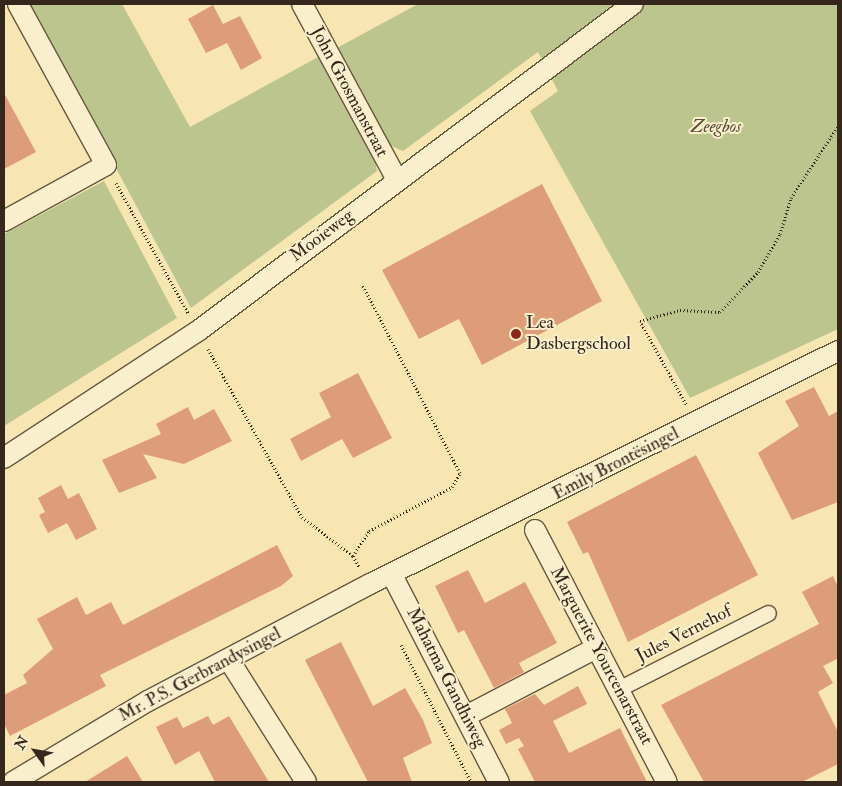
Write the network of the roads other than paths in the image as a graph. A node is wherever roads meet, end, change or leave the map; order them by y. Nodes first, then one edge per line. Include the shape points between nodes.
1 (18, 4) edge
2 (302, 4) edge
3 (633, 4) edge
4 (397, 180) junction
5 (4, 221) edge
6 (838, 351) edge
7 (4, 458) edge
8 (535, 530) dead end
9 (392, 575) junction
10 (768, 613) dead end
11 (596, 648) junction
12 (229, 660) junction
13 (618, 689) junction
14 (466, 716) junction
15 (42, 775) edge
16 (12, 782) edge
17 (306, 782) edge
18 (499, 782) edge
19 (667, 782) edge

1 - 5 street via 106,165
2 - 4 street, John Grosmanstraat
3 - 4 street, Mooieweg
4 - 7 street, Mooieweg via 198,331
6 - 9 street, Emily Brontësingel
8 - 11 street, Marguerite Yourcenarstraat
9 - 12 street, Mr. P.S. Gerbrandysingel
9 - 14 street, Mahatma Gandhiweg
10 - 13 street, Jules Vernehof
11 - 13 street, Marguerite Yourcenarstraat
11 - 14 street
12 - 15 street, Mr. P.S. Gerbrandysingel via 148,701
12 - 17 street
13 - 19 street, Marguerite Yourcenarstraat
14 - 18 street, Mahatma Gandhiweg
15 - 16 street, Mr. P.S. Gerbrandysingel

